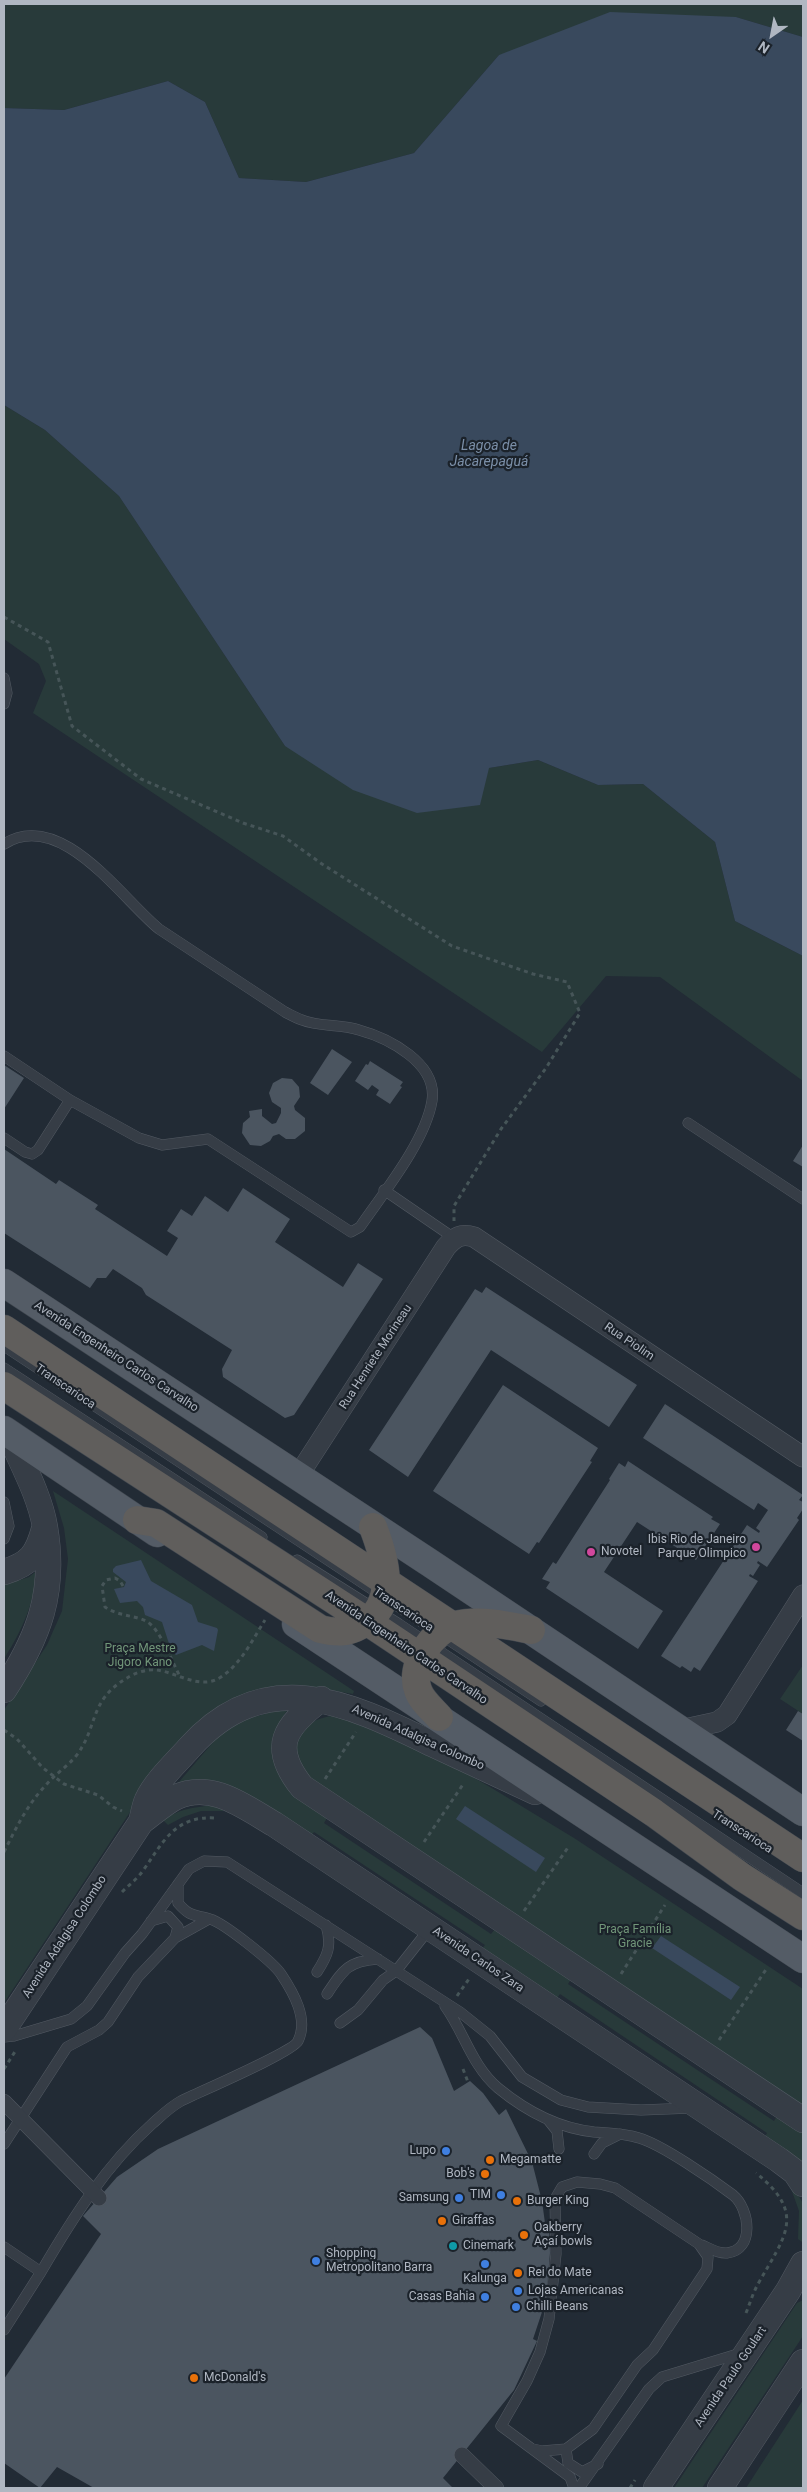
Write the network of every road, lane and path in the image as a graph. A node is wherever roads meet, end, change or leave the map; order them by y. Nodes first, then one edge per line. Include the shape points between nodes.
1 (4, 617) edge
2 (4, 678) edge
3 (4, 704) edge
4 (4, 844) edge
5 (4, 1056) edge
6 (70, 1100) junction
7 (688, 1123) dead end
8 (4, 1138) edge
9 (384, 1190) junction
10 (803, 1199) edge
11 (454, 1238) junction
12 (4, 1283) edge
13 (4, 1329) edge
14 (4, 1346) edge
15 (4, 1368) edge
16 (4, 1386) edge
17 (4, 1396) edge
18 (53, 1419) junction
19 (6, 1432) edge
20 (803, 1457) edge
21 (298, 1476) junction
22 (4, 1502) edge
23 (137, 1520) junction
24 (45, 1526) junction
25 (373, 1527) junction
26 (4, 1539) edge
27 (267, 1540) dead end
28 (292, 1556) dead end
29 (4, 1572) edge
30 (122, 1586) dead end
31 (803, 1595) edge
32 (379, 1603) junction
33 (272, 1609) junction
34 (531, 1630) junction
35 (435, 1641) junction
36 (181, 1678) junction
37 (4, 1690) edge
38 (320, 1699) junction
39 (547, 1705) dead end
40 (439, 1717) junction
41 (358, 1729) dead end
42 (4, 1730) edge
43 (680, 1730) junction
44 (54, 1777) junction
45 (464, 1783) dead end
46 (314, 1795) junction
47 (573, 1809) junction
48 (803, 1812) edge
49 (135, 1818) junction
50 (222, 1818) dead end
51 (569, 1846) dead end
52 (4, 1852) edge
53 (406, 1856) junction
54 (803, 1858) edge
55 (742, 1877) junction
56 (178, 1884) junction
57 (803, 1893) edge
58 (119, 1895) dead end
59 (665, 1905) dead end
60 (803, 1916) edge
61 (210, 1918) junction
62 (151, 1921) junction
63 (326, 1925) junction
64 (513, 1927) junction
65 (430, 1928) junction
66 (803, 1928) edge
67 (175, 1938) junction
68 (378, 1959) junction
69 (803, 1960) edge
70 (767, 1968) dead end
71 (396, 1971) junction
72 (317, 1972) dead end
73 (463, 1972) dead end
74 (478, 1982) dead end
75 (605, 1988) junction
76 (326, 1994) dead end
77 (440, 1999) junction
78 (340, 2023) dead end
79 (16, 2030) edge
80 (4, 2036) edge
81 (708, 2057) junction
82 (4, 2069) edge
83 (4, 2102) edge
84 (699, 2108) junction
85 (20, 2119) junction
86 (548, 2120) junction
87 (803, 2120) edge
88 (620, 2134) junction
89 (4, 2144) edge
90 (559, 2149) dead end
91 (594, 2154) dead end
92 (752, 2170) dead end
93 (803, 2184) edge
94 (96, 2195) junction
95 (699, 2244) junction
96 (4, 2247) edge
97 (803, 2264) edge
98 (41, 2272) junction
99 (796, 2291) edge
100 (745, 2315) dead end
101 (4, 2330) edge
102 (747, 2351) junction
103 (803, 2362) edge
104 (529, 2448) junction
105 (566, 2449) junction
106 (462, 2454) dead end
107 (598, 2464) junction
108 (648, 2480) edge
109 (496, 2488) edge
110 (574, 2488) edge
111 (579, 2488) edge
112 (630, 2488) edge
113 (720, 2488) edge

1 - 11 path via 48,642 72,726 141,779 243,823 282,836 452,946 533,974 567,982 580,1013 546,1068 501,1129 454,1206
2 - 3 lane via 7,693
4 - 9 lane via 30,834 60,843 108,877 159,929 285,1012 303,1021 358,1030 385,1040 412,1056 429,1079 432,1099 424,1131
5 - 6 lane
6 - 8 lane via 38,1150 32,1154
6 - 9 lane via 139,1138 162,1145 208,1139 351,1232 360,1227
7 - 10 lane
9 - 11 lane
11 - 20 street, Rua Piolim via 465,1234 474,1237
11 - 21 street, Rua Henriete Morineau
12 - 21 main road, Avenida Engenheiro Carlos Carvalho
13 - 32 highway, Avenida Engenheiro Carlos Carvalho
14 - 32 lane, Transcarioca
15 - 27 lane, Transcarioca
16 - 18 highway, Avenida Engenheiro Carlos Carvalho
17 - 18 highway
18 - 32 highway, Avenida Engenheiro Carlos Carvalho
19 - 23 main road
19 - 24 street
21 - 25 main road, Avenida Engenheiro Carlos Carvalho
22 - 26 lane via 10,1526
23 - 32 highway via 156,1523 320,1629 337,1633 349,1631
23 - 33 main road
24 - 29 street via 38,1550 24,1565
24 - 37 street via 50,1571 45,1610 20,1666
25 - 32 highway via 382,1553
25 - 34 main road, Avenida Engenheiro Carlos Carvalho
28 - 32 lane, Transcarioca
30 - 36 path via 114,1578 106,1580 102,1586 105,1607 122,1616 147,1622 160,1636
31 - 43 street via 728,1715 717,1722
32 - 35 highway, Avenida Engenheiro Carlos Carvalho
32 - 35 highway, Avenida Engenheiro Carlos Carvalho
33 - 36 path via 242,1657 221,1678 206,1683
33 - 40 main road
34 - 35 highway via 483,1623
34 - 43 main road, Avenida Engenheiro Carlos Carvalho
35 - 39 lane, Transcarioca
35 - 40 highway via 416,1679 418,1690
35 - 54 highway, Avenida Engenheiro Carlos Carvalho
35 - 55 highway, Avenida Engenheiro Carlos Carvalho via 654,1813
35 - 57 lane, Transcarioca
36 - 44 path via 155,1670 127,1678 99,1703 84,1744
38 - 46 street via 299,1716 286,1736 283,1748 288,1771
38 - 47 street, Avenida Adalgisa Colombo via 386,1721
38 - 49 street, Avenida Adalgisa Colombo via 298,1696 274,1698 248,1704 223,1717 198,1738 172,1767
40 - 47 main road
41 - 46 path
42 - 44 path
43 - 48 main road, Avenida Engenheiro Carlos Carvalho
44 - 49 path via 73,1788 98,1795
44 - 52 path via 27,1806
45 - 53 path via 423,1844 411,1848
46 - 53 street
47 - 69 main road
49 - 65 street, Avenida Carlos Zara via 175,1798 190,1793 212,1792 274,1824
49 - 79 street, Avenida Adalgisa Colombo
50 - 58 path via 196,1819 172,1831 141,1874
51 - 64 path
53 - 64 street
55 - 60 highway, Avenida Engenheiro Carlos Carvalho
55 - 66 highway via 766,1902
56 - 61 lane via 178,1903 186,1912 194,1917
56 - 62 lane
56 - 63 lane via 196,1864 210,1860 227,1862
59 - 75 path via 621,1974
61 - 67 lane
61 - 94 lane via 267,1959 281,1974 297,2003 302,2024 299,2040 274,2057 173,2105 133,2140
62 - 67 lane via 168,1916 172,1918 178,1927
62 - 79 lane via 88,2006 71,2019
63 - 68 lane
63 - 72 lane via 329,1953
64 - 75 street
65 - 71 lane
65 - 84 street, Avenida Carlos Zara
67 - 85 lane via 138,1977 108,2022 67,2047
68 - 71 lane
68 - 76 lane via 359,1960 348,1966
70 - 81 path
71 - 77 lane
71 - 78 lane via 383,1980 358,2010
73 - 74 path
75 - 81 street
77 - 84 lane via 490,2036 522,2076 561,2100 588,2107 630,2110
77 - 86 lane via 455,2019 473,2057 497,2087 535,2115
79 - 80 lane
79 - 82 path
81 - 87 street
83 - 85 street
84 - 93 street, Avenida Carlos Zara via 779,2160
85 - 89 lane
85 - 94 street
86 - 88 lane via 576,2129
86 - 90 lane via 557,2131
88 - 91 lane via 602,2143
88 - 95 lane via 651,2142 734,2196 740,2204 745,2211 747,2232 737,2249 721,2253
92 - 100 path via 778,2190 788,2206 792,2222 788,2236 757,2285
94 - 98 lane via 64,2232
95 - 104 lane via 615,2188 577,2182 562,2187 555,2198 556,2254 549,2319 540,2352 527,2381 501,2424
95 - 105 lane via 708,2257 706,2269 653,2350 638,2365 593,2430
96 - 98 lane
97 - 99 street, Avenida Paulo Goulart
98 - 101 lane
99 - 102 street, Avenida Paulo Goulart
102 - 107 lane via 662,2377 649,2389
102 - 108 street, Avenida Paulo Goulart
103 - 113 street
104 - 105 lane via 542,2451
104 - 110 lane via 570,2477
105 - 107 lane via 568,2463 576,2470 582,2472
106 - 109 street
107 - 111 lane
108 - 112 path

